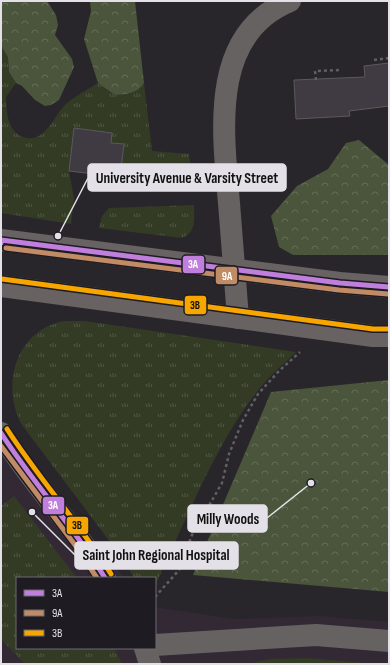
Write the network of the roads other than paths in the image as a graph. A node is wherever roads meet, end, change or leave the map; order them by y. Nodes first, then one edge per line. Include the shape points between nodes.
1 (290, 1) edge
2 (1, 241) edge
3 (234, 270) junction
4 (1, 286) edge
5 (389, 287) edge
6 (238, 318) junction
7 (389, 336) edge
8 (1, 433) edge
9 (104, 577) edge
10 (389, 641) edge
11 (156, 645) edge
12 (145, 649) edge
13 (150, 664) edge

1 - 3 street via 259,20 241,43 229,76 223,121
2 - 3 main road
3 - 5 main road
3 - 6 street
4 - 6 main road
6 - 7 main road
8 - 9 street via 69,524
10 - 11 street via 316,635
12 - 13 street

